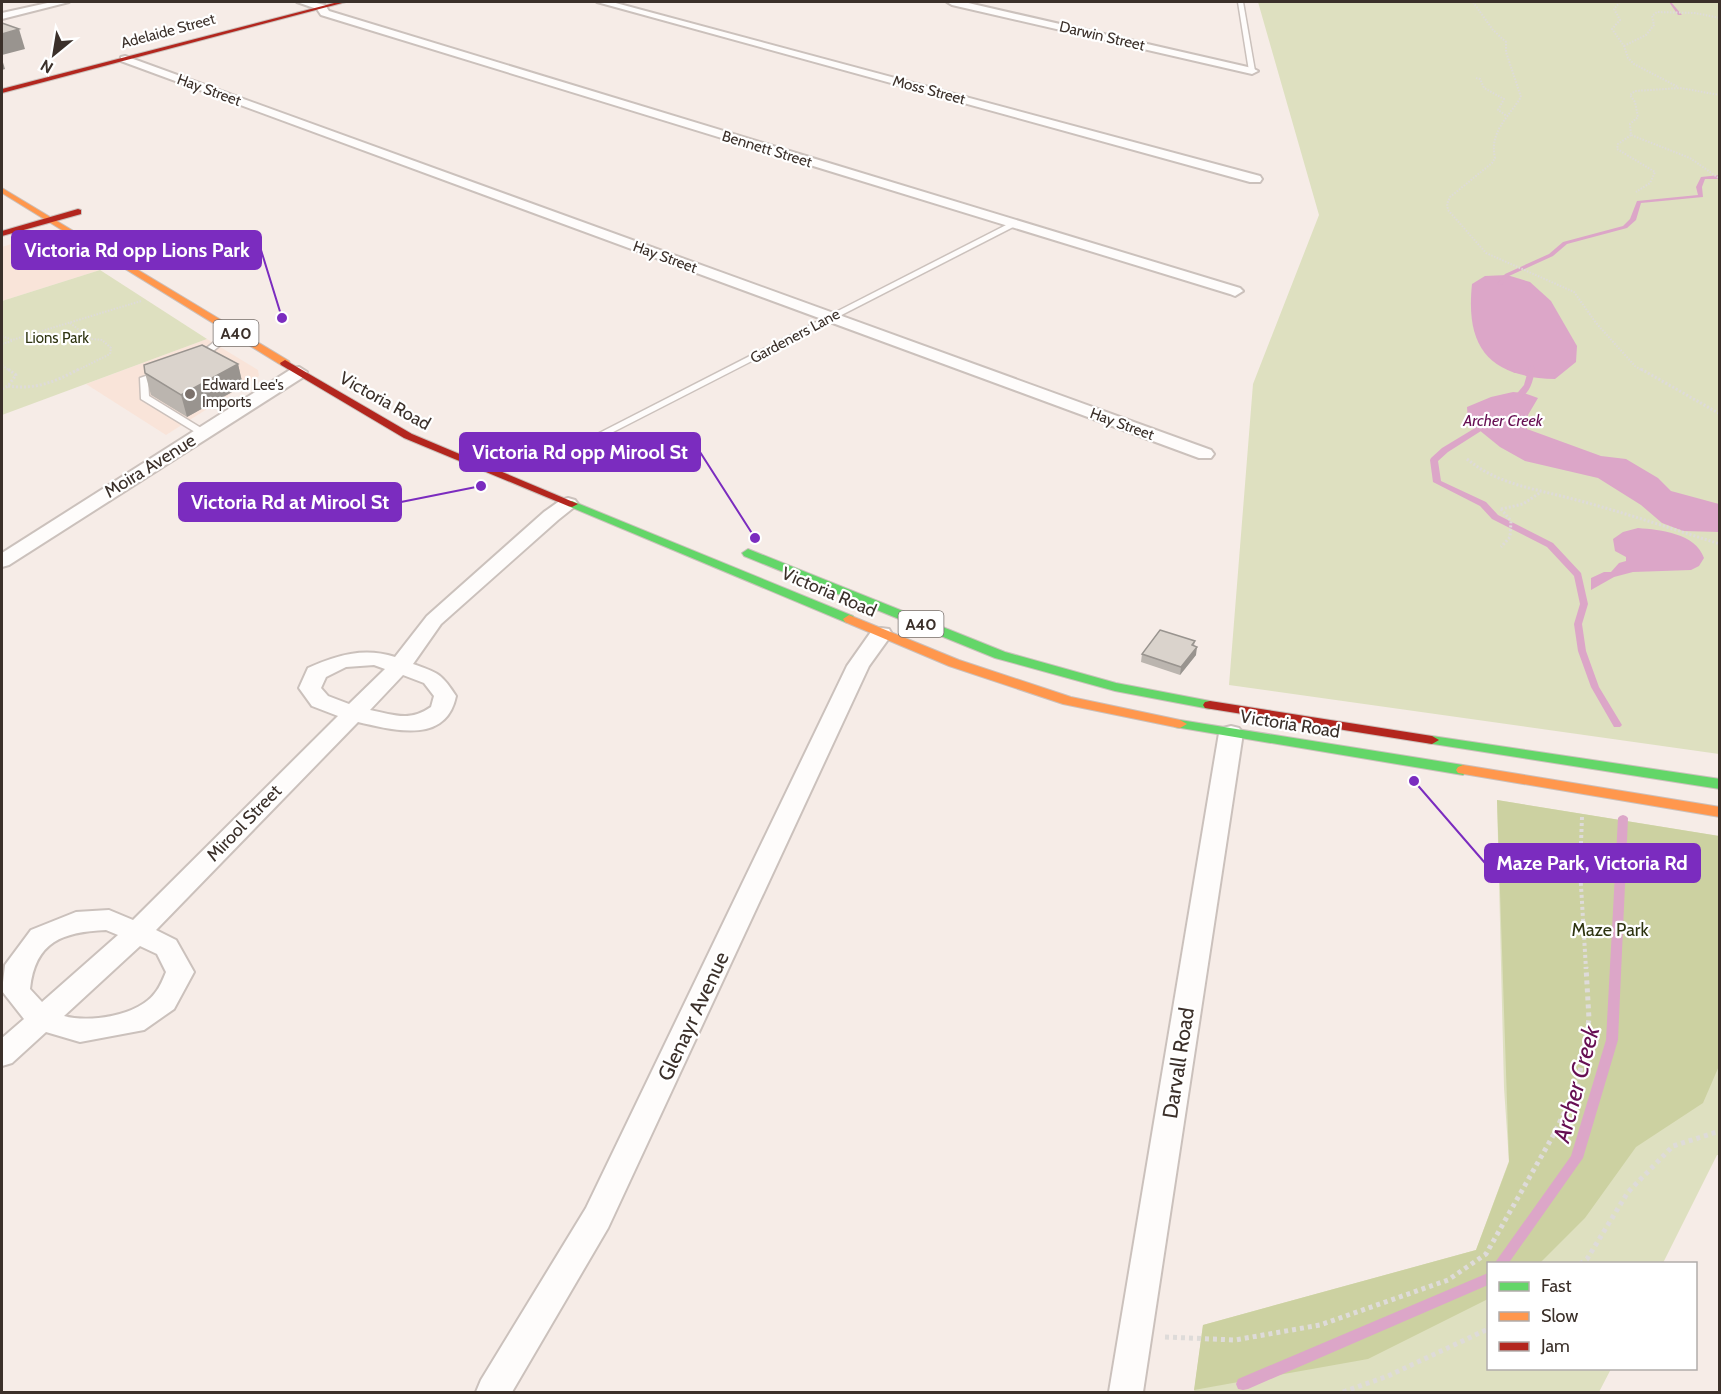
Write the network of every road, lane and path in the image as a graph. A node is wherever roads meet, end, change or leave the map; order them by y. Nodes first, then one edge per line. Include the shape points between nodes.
1 (64, 2) edge
2 (302, 2) edge
3 (343, 2) edge
4 (602, 2) edge
5 (952, 2) edge
6 (1240, 2) edge
7 (1473, 2) edge
8 (1620, 2) edge
9 (321, 7) junction
10 (1669, 13) joint
11 (1688, 13) joint
12 (2, 16) edge
13 (1719, 18) edge
14 (1624, 46) junction
15 (125, 59) junction
16 (1252, 71) joint
17 (1476, 78) dead end
18 (1680, 88) junction
19 (2, 91) edge
20 (1719, 95) edge
21 (1507, 116) junction
22 (1631, 135) junction
23 (1255, 179) dead end
24 (1719, 179) edge
25 (2, 190) edge
26 (1636, 192) dead end
27 (62, 203) dead end
28 (52, 219) junction
29 (1015, 224) junction
30 (2, 234) edge
31 (1235, 291) dead end
32 (150, 297) dead end
33 (830, 317) junction
34 (69, 323) junction
35 (232, 331) junction
36 (2, 336) edge
37 (12, 340) junction
38 (2, 344) edge
39 (2, 364) edge
40 (185, 365) edge
41 (175, 368) edge
42 (299, 372) junction
43 (8, 386) junction
44 (2, 389) edge
45 (1719, 414) edge
46 (203, 433) junction
47 (575, 448) dead end
48 (1205, 454) dead end
49 (1467, 459) dead end
50 (1541, 492) junction
51 (568, 504) junction
52 (1719, 544) edge
53 (732, 547) dead end
54 (1502, 547) dead end
55 (2, 561) edge
56 (881, 634) junction
57 (401, 666) junction
58 (351, 713) junction
59 (1231, 733) junction
60 (1719, 784) edge
61 (1582, 808) dead end
62 (1719, 812) edge
63 (136, 934) junction
64 (41, 1020) junction
65 (2, 1055) edge
66 (1719, 1131) edge
67 (1581, 1262) edge
68 (1487, 1329) edge
69 (1135, 1336) junction
70 (493, 1392) edge
71 (1126, 1392) edge
72 (1342, 1392) edge

1 - 12 street
2 - 9 street, Bennett Street
3 - 9 main road, Adelaide Street
4 - 23 street, Moss Street
5 - 16 street, Darwin Street
6 - 16 lane
7 - 21 path via 1506,42 1521,96
8 - 14 path via 1614,9 1620,20 1612,28
9 - 15 main road, Adelaide Street
9 - 29 street, Bennett Street via 325,13
10 - 11 path
10 - 14 path via 1657,12 1646,35
11 - 13 path
14 - 18 path via 1634,64
15 - 19 main road, Adelaide Street
15 - 33 street, Hay Street
17 - 21 path via 1484,88 1504,99 1498,110
18 - 20 path
18 - 22 path via 1635,90 1630,95 1638,117 1630,124
21 - 45 path via 1491,143 1495,158 1450,197 1448,210 1486,253 1574,292 1635,366
22 - 24 path via 1690,158
22 - 26 path via 1617,149 1656,172 1650,183
25 - 28 main road, Victoria Road / A40
27 - 28 main road via 83,215
28 - 30 main road
28 - 35 main road, Victoria Road / A40
29 - 31 street, Bennett Street
29 - 33 lane, Gardeners Lane
32 - 34 path
33 - 47 lane, Gardeners Lane
33 - 48 street, Hay Street
34 - 37 path
34 - 43 path via 91,339 102,340 111,348 110,354 50,384 21,389
35 - 40 lane
35 - 42 main road, Victoria Road / A40
36 - 37 path
37 - 38 path
39 - 43 path via 16,375
41 - 46 lane via 143,380 144,397
42 - 46 street, Moira Avenue
42 - 51 main road, Victoria Road / A40 via 408,436
43 - 44 path
46 - 55 street, Moira Avenue
49 - 50 path via 1497,477
50 - 52 path
50 - 54 path via 1514,508 1501,509 1511,521 1510,535
51 - 56 main road, Victoria Road / A40
51 - 57 street, Mirool Street via 434,620
53 - 60 main road, Victoria Road / A40 via 1000,655 1115,687 1239,710
56 - 59 main road, Victoria Road / A40 via 954,663 1068,700
56 - 70 street, Glenayr Avenue via 858,666 597,1218
57 - 58 street, Mirool Street
57 - 58 street via 376,658 342,661 315,674 310,688 320,701
57 - 58 street via 432,678 445,696 442,710 425,722 400,724
58 - 63 street, Mirool Street
59 - 62 main road, Victoria Road / A40
59 - 69 street, Darvall Road
61 - 69 path via 1580,869 1589,1018 1578,1084 1486,1254 1448,1280 1320,1325 1235,1340
63 - 64 street, Mirool Street
63 - 64 street via 109,920 76,922 40,937 20,965 16,991
63 - 64 street via 167,947 180,972 164,1002 134,1022 80,1031
64 - 65 street, Mirool Street
66 - 67 path via 1673,1146 1628,1192
68 - 72 path via 1388,1376
69 - 71 street, Darvall Road

